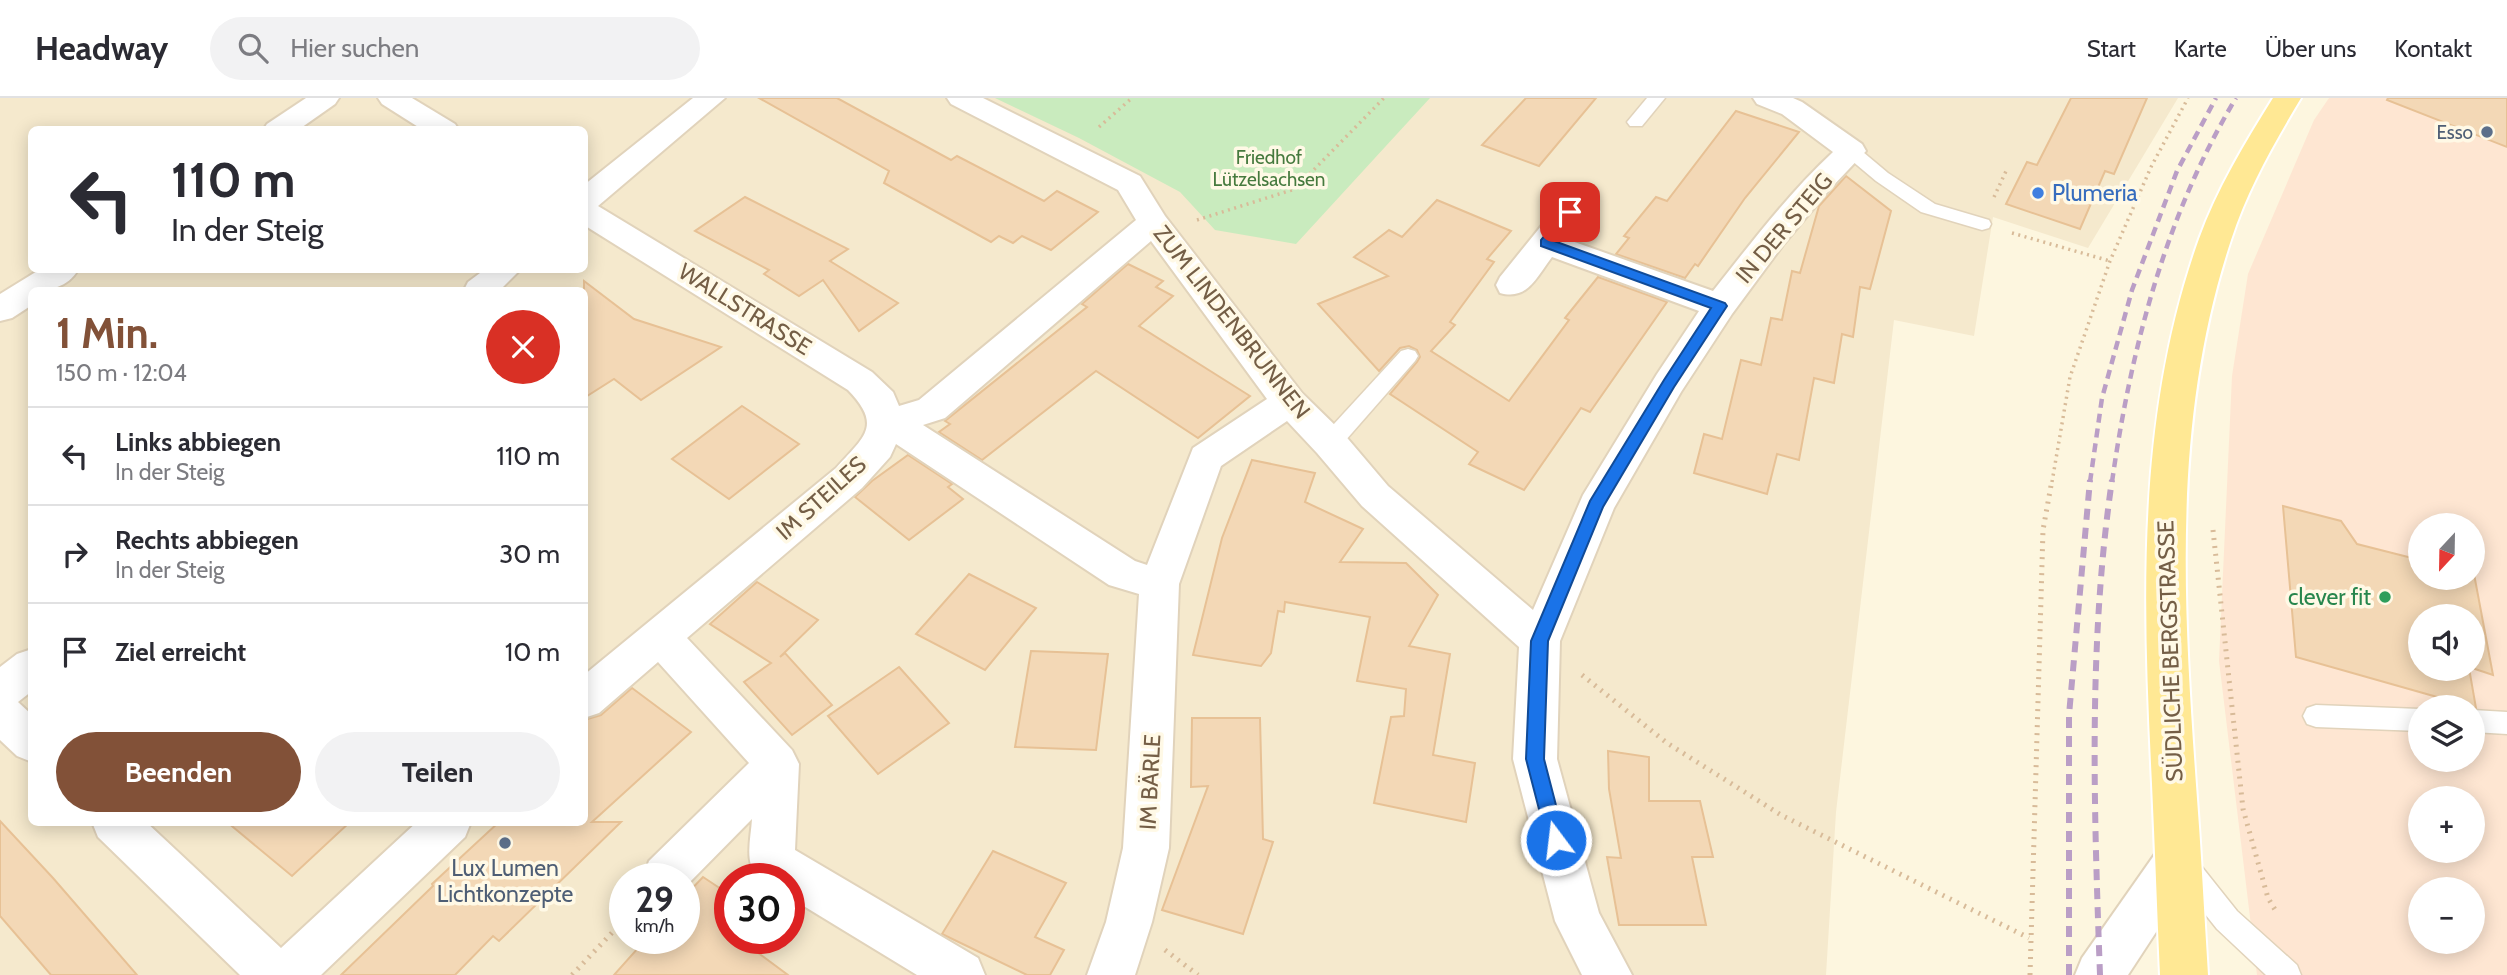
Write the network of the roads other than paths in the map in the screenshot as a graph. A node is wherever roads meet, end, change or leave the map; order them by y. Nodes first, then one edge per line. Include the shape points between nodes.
1 (325, 98) edge
2 (392, 98) edge
3 (711, 98) edge
4 (961, 98) edge
5 (1656, 98) edge
6 (1767, 98) edge
7 (2287, 98) edge
8 (1636, 122) dead end
9 (282, 126) edge
10 (438, 126) edge
11 (1851, 151) junction
12 (1582, 196) dead end
13 (588, 198) edge
14 (588, 213) edge
15 (1153, 222) junction
16 (1982, 224) road end
17 (1546, 243) junction
18 (57, 273) edge
19 (500, 273) edge
20 (1512, 285) dead end
21 (36, 287) edge
22 (484, 287) edge
23 (28, 292) edge
24 (1720, 306) junction
25 (0, 310) edge
26 (1408, 356) dead end
27 (1289, 402) junction
28 (886, 424) junction
29 (1330, 443) junction
30 (1159, 584) junction
31 (659, 635) junction
32 (1540, 641) junction
33 (28, 669) edge
34 (0, 692) edge
35 (588, 697) edge
36 (0, 713) edge
37 (2316, 716) dead end
38 (2408, 720) edge
39 (2485, 722) edge
40 (2507, 723) edge
41 (28, 739) edge
42 (777, 764) junction
43 (118, 826) edge
44 (445, 826) edge
45 (2178, 859) junction
46 (678, 863) edge
47 (274, 975) edge
48 (287, 975) edge
49 (961, 975) edge
50 (1111, 975) edge
51 (1608, 975) edge
52 (2099, 975) edge
53 (2184, 975) edge
54 (2287, 975) edge

1 - 9 street
2 - 10 street
3 - 13 street
4 - 15 street, ZUM LINDENBRUNNEN via 1129,183
5 - 8 lane
6 - 11 street via 1792,107
7 - 45 main road, SÜDLICHE BERGSTRASSE via 2250,159 2215,239 2180,367 2164,580
11 - 16 lane via 1928,208
11 - 24 street, IN DER STEIG via 1819,182
12 - 17 street
14 - 28 street, WALLSTRASSE via 859,381 880,401
15 - 27 street, ZUM LINDENBRUNNEN
15 - 28 street via 932,409
17 - 20 street
17 - 24 street, IN DER STEIG
18 - 21 street
19 - 22 street
23 - 25 street
24 - 32 street, IN DER STEIG via 1596,505
26 - 29 lane
27 - 29 street, ZUM LINDENBRUNNEN
27 - 30 street, IM BÄRLE via 1206,458
28 - 30 street via 919,439 1123,574
28 - 31 street, IM STEILES via 877,447 849,478
29 - 32 street, ZUM LINDENBRUNNEN via 1375,496
30 - 50 street, IM BÄRLE via 1146,848
31 - 35 street, IM STEILES
31 - 42 street
32 - 51 street, IN DER STEIG via 1535,759 1577,921
33 - 34 street
36 - 41 street
37 - 38 lane
39 - 40 lane
42 - 46 street
42 - 49 street via 772,861
43 - 47 street
44 - 48 street
45 - 52 street
45 - 53 main road, SÜDLICHE BERGSTRASSE
45 - 54 lane via 2227,920

